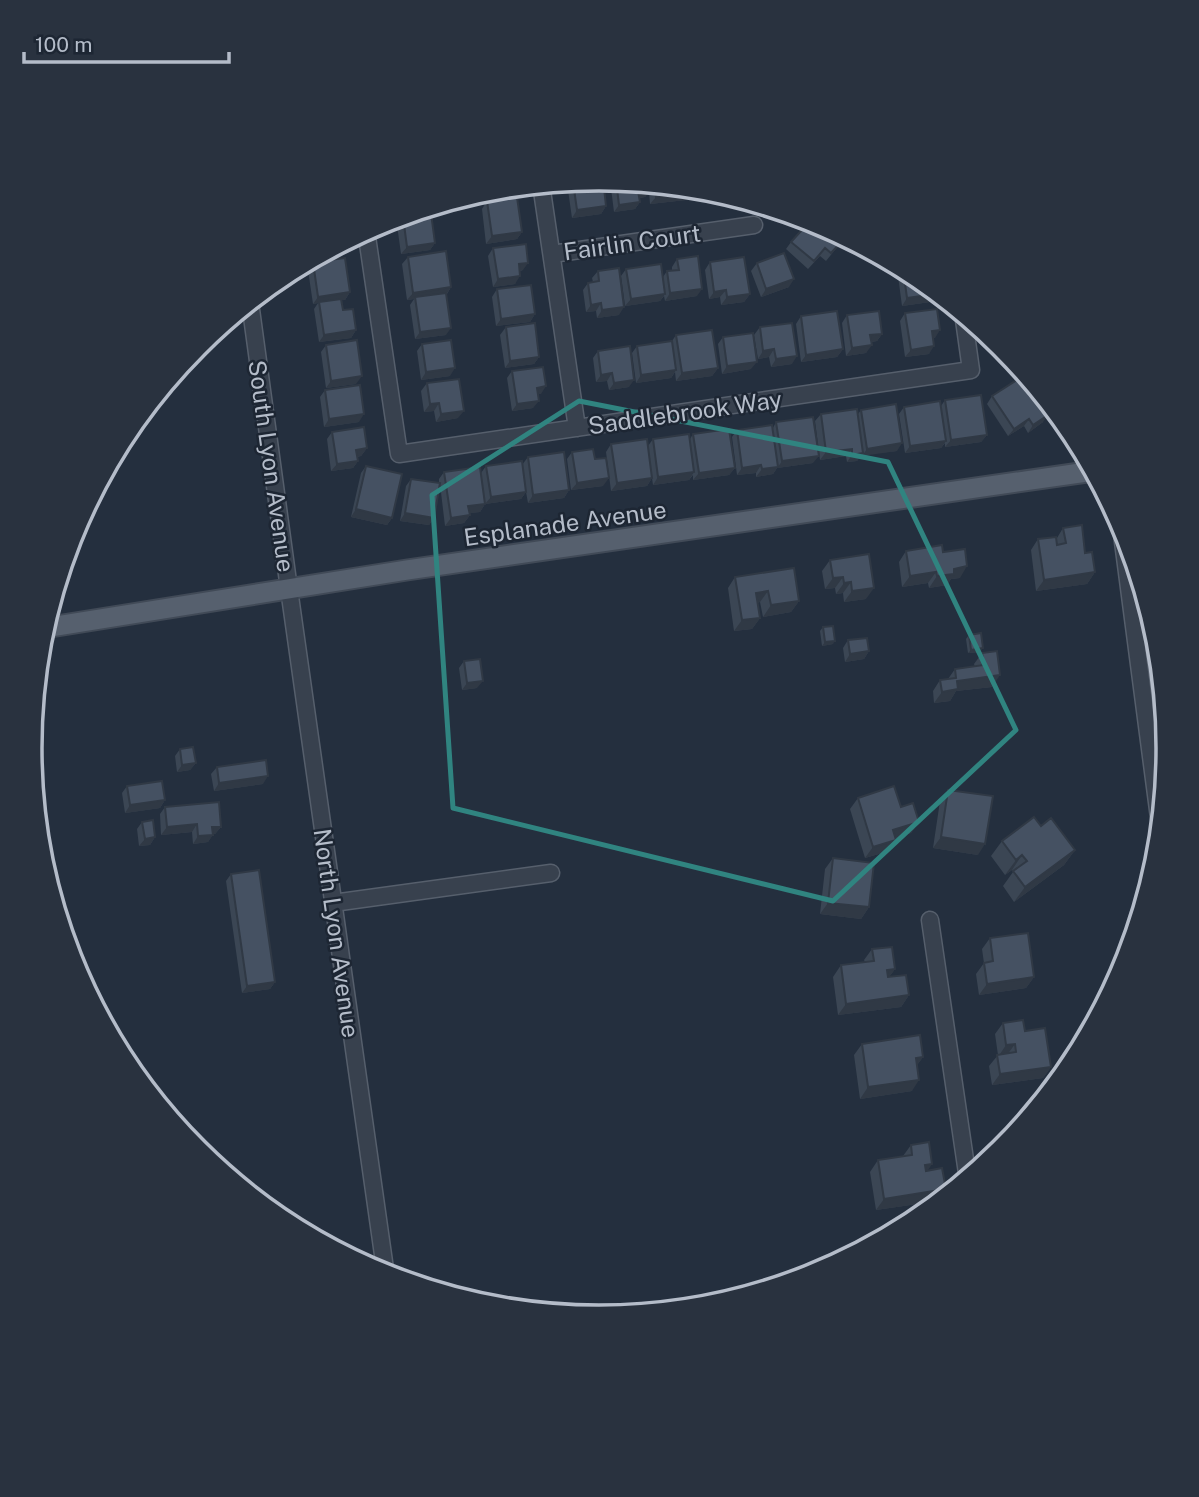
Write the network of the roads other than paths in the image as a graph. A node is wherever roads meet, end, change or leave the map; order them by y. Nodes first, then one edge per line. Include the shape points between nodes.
1 (543, 194) edge
2 (754, 225) dead end
3 (368, 241) edge
4 (552, 254) junction
5 (251, 313) edge
6 (965, 327) edge
7 (577, 428) junction
8 (1083, 473) edge
9 (1126, 567) edge
10 (289, 589) junction
11 (56, 626) edge
12 (1155, 790) edge
13 (551, 873) dead end
14 (333, 903) junction
15 (930, 920) dead end
16 (966, 1169) edge
17 (384, 1263) edge

1 - 4 street
2 - 4 street, Fairlin Court
3 - 7 street, Saddlebrook Way via 399,454
4 - 7 street
5 - 10 street, South Lyon Avenue
6 - 7 street, Saddlebrook Way via 971,370
8 - 10 main road, Esplanade Avenue
9 - 12 street
10 - 11 main road, Esplanade Avenue
10 - 14 street, North Lyon Avenue
13 - 14 street
14 - 17 street, North Lyon Avenue
15 - 16 street

